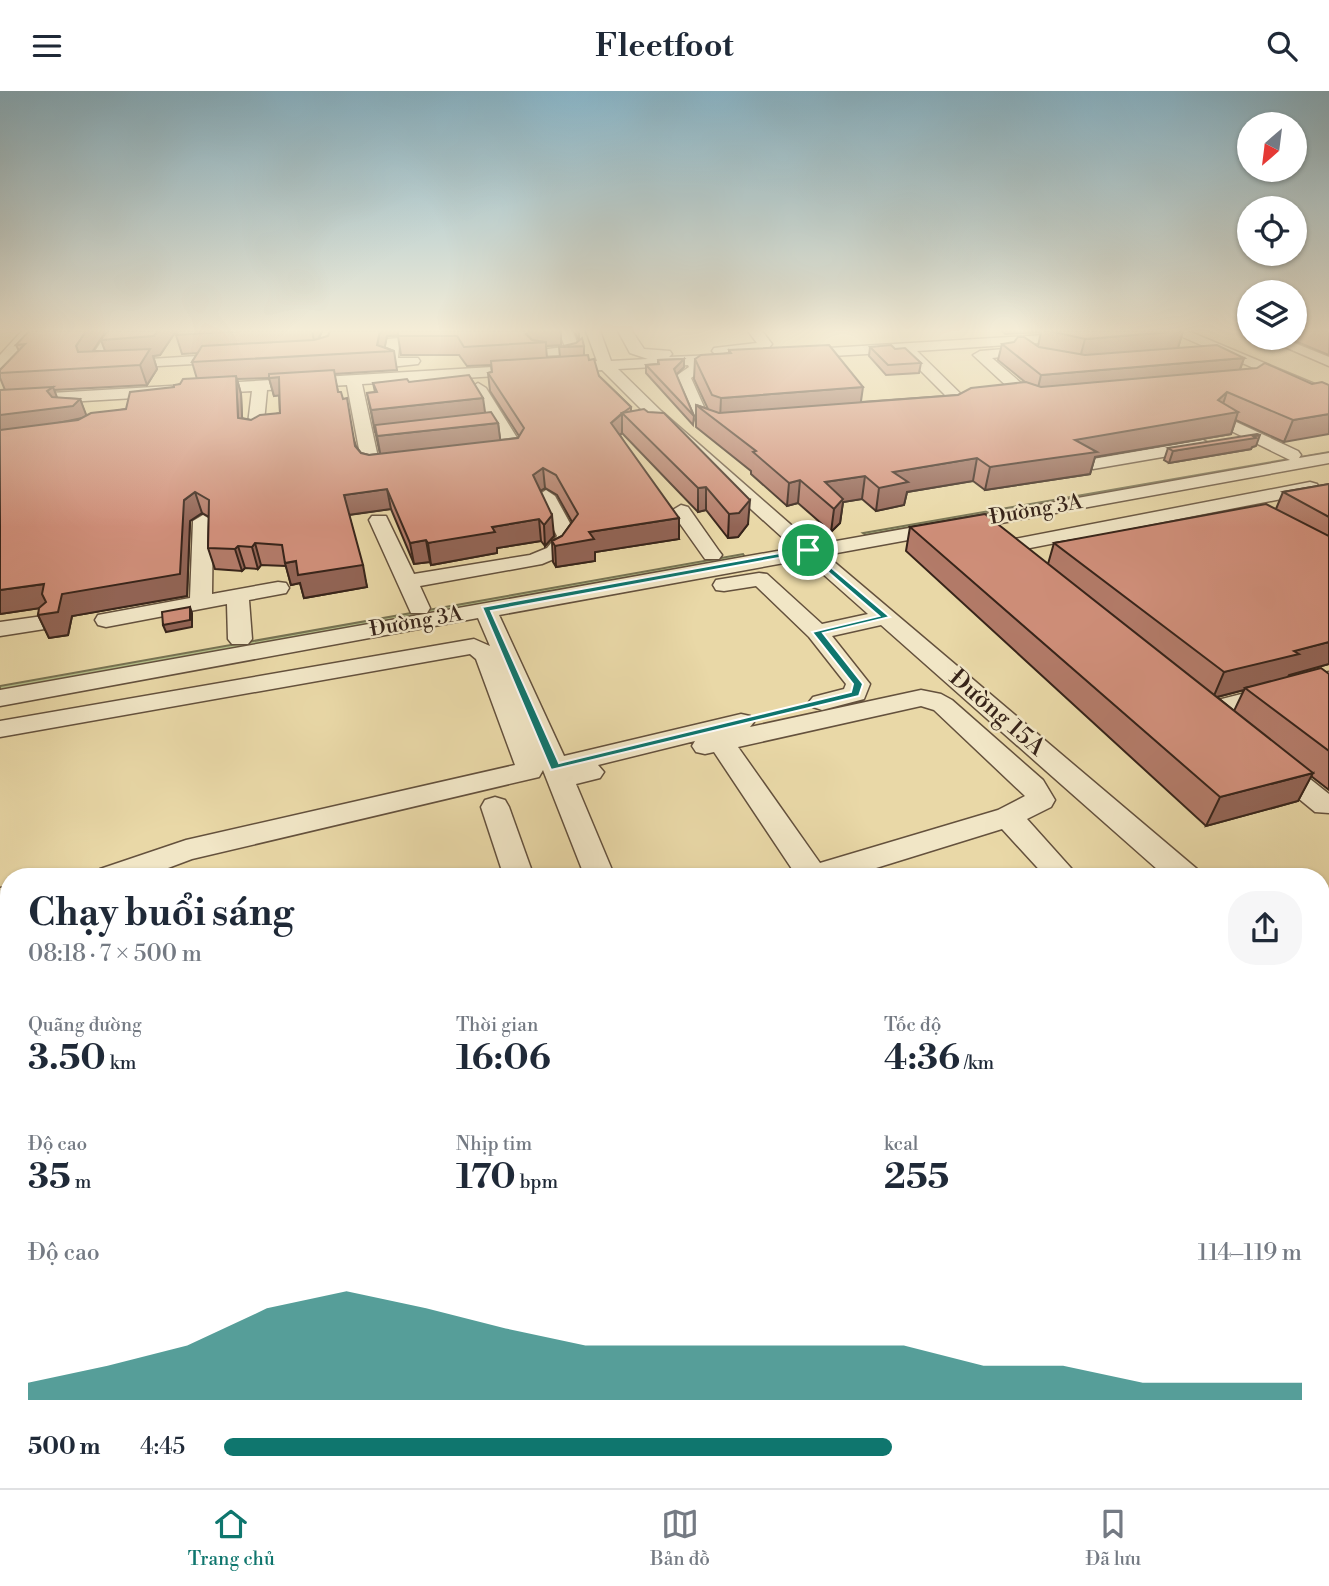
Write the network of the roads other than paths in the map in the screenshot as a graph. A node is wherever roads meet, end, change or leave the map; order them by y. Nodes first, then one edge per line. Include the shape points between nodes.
1 (93, 396) edge
2 (206, 396) edge
3 (258, 396) edge
4 (359, 396) edge
5 (481, 396) edge
6 (637, 396) edge
7 (692, 396) edge
8 (955, 396) edge
9 (1027, 396) edge
10 (26, 400) junction
11 (1059, 400) edge
12 (0, 401) edge
13 (137, 403) edge
14 (915, 411) edge
15 (99, 412) edge
16 (1221, 420) edge
17 (742, 426) edge
18 (255, 432) edge
19 (1254, 436) junction
20 (1292, 455) junction
21 (1139, 456) junction
22 (1328, 456) edge
23 (470, 457) edge
24 (419, 463) edge
25 (1093, 464) edge
26 (1172, 476) junction
27 (1310, 488) edge
28 (546, 496) edge
29 (1232, 503) junction
30 (681, 511) dead end
31 (1256, 516) edge
32 (379, 520) dead end
33 (203, 521) dead end
34 (803, 545) junction
35 (712, 555) junction
36 (1025, 564) edge
37 (408, 582) junction
38 (278, 588) dead end
39 (238, 595) junction
40 (201, 602) junction
41 (419, 608) junction
42 (886, 617) junction
43 (490, 618) junction
44 (106, 620) dead end
45 (43, 623) edge
46 (0, 629) edge
47 (817, 632) junction
48 (240, 639) junction
49 (1329, 679) edge
50 (0, 680) edge
51 (1185, 693) edge
52 (0, 698) edge
53 (1207, 710) junction
54 (1228, 727) edge
55 (0, 729) edge
56 (722, 742) junction
57 (1260, 753) edge
58 (558, 773) junction
59 (1325, 805) dead end
60 (495, 807) dead end
61 (1008, 817) junction
62 (136, 868) edge
63 (516, 868) edge
64 (596, 868) edge
65 (807, 868) edge
66 (839, 868) edge
67 (1048, 868) edge
68 (1175, 868) edge

1 - 10 street
2 - 13 street
3 - 18 street
4 - 24 street via 373,440 370,465
5 - 23 street via 494,426 515,449
6 - 34 street, Đường 15A
7 - 17 street via 702,421 718,428
8 - 14 street via 962,403 957,408
9 - 11 street
10 - 12 street
10 - 15 street via 21,414 77,409
16 - 19 street
19 - 20 street
19 - 21 street
20 - 22 street, Đường 3A
20 - 26 street, Đường 3A
21 - 25 street
21 - 26 street
22 - 34 street, Đường 3A
26 - 34 street, Đường 3A
27 - 29 street
28 - 37 street via 567,537 554,552 535,560
29 - 31 street
29 - 36 street via 997,541
30 - 35 street
32 - 37 street
33 - 40 street
34 - 35 street, Đường 3A
34 - 42 street, Đường 15A
34 - 43 street, Đường 3A
35 - 41 street, Đường 3A
37 - 41 street
38 - 39 street
39 - 40 street
39 - 48 street
40 - 44 street
41 - 48 street, Đường 3A
42 - 47 street
42 - 68 street, Đường 15A
43 - 47 street via 759,579
43 - 52 street, Đường 3A
43 - 58 street
45 - 46 street
47 - 58 street via 858,684 855,694
48 - 50 street, Đường 3A
49 - 53 street
51 - 53 street
53 - 54 street
55 - 62 street via 474,646 487,655 529,771 186,850
56 - 58 street
56 - 61 street via 932,699 1033,786 1041,800
56 - 65 street
57 - 59 street
58 - 64 street
60 - 63 street
61 - 66 street
61 - 67 street

